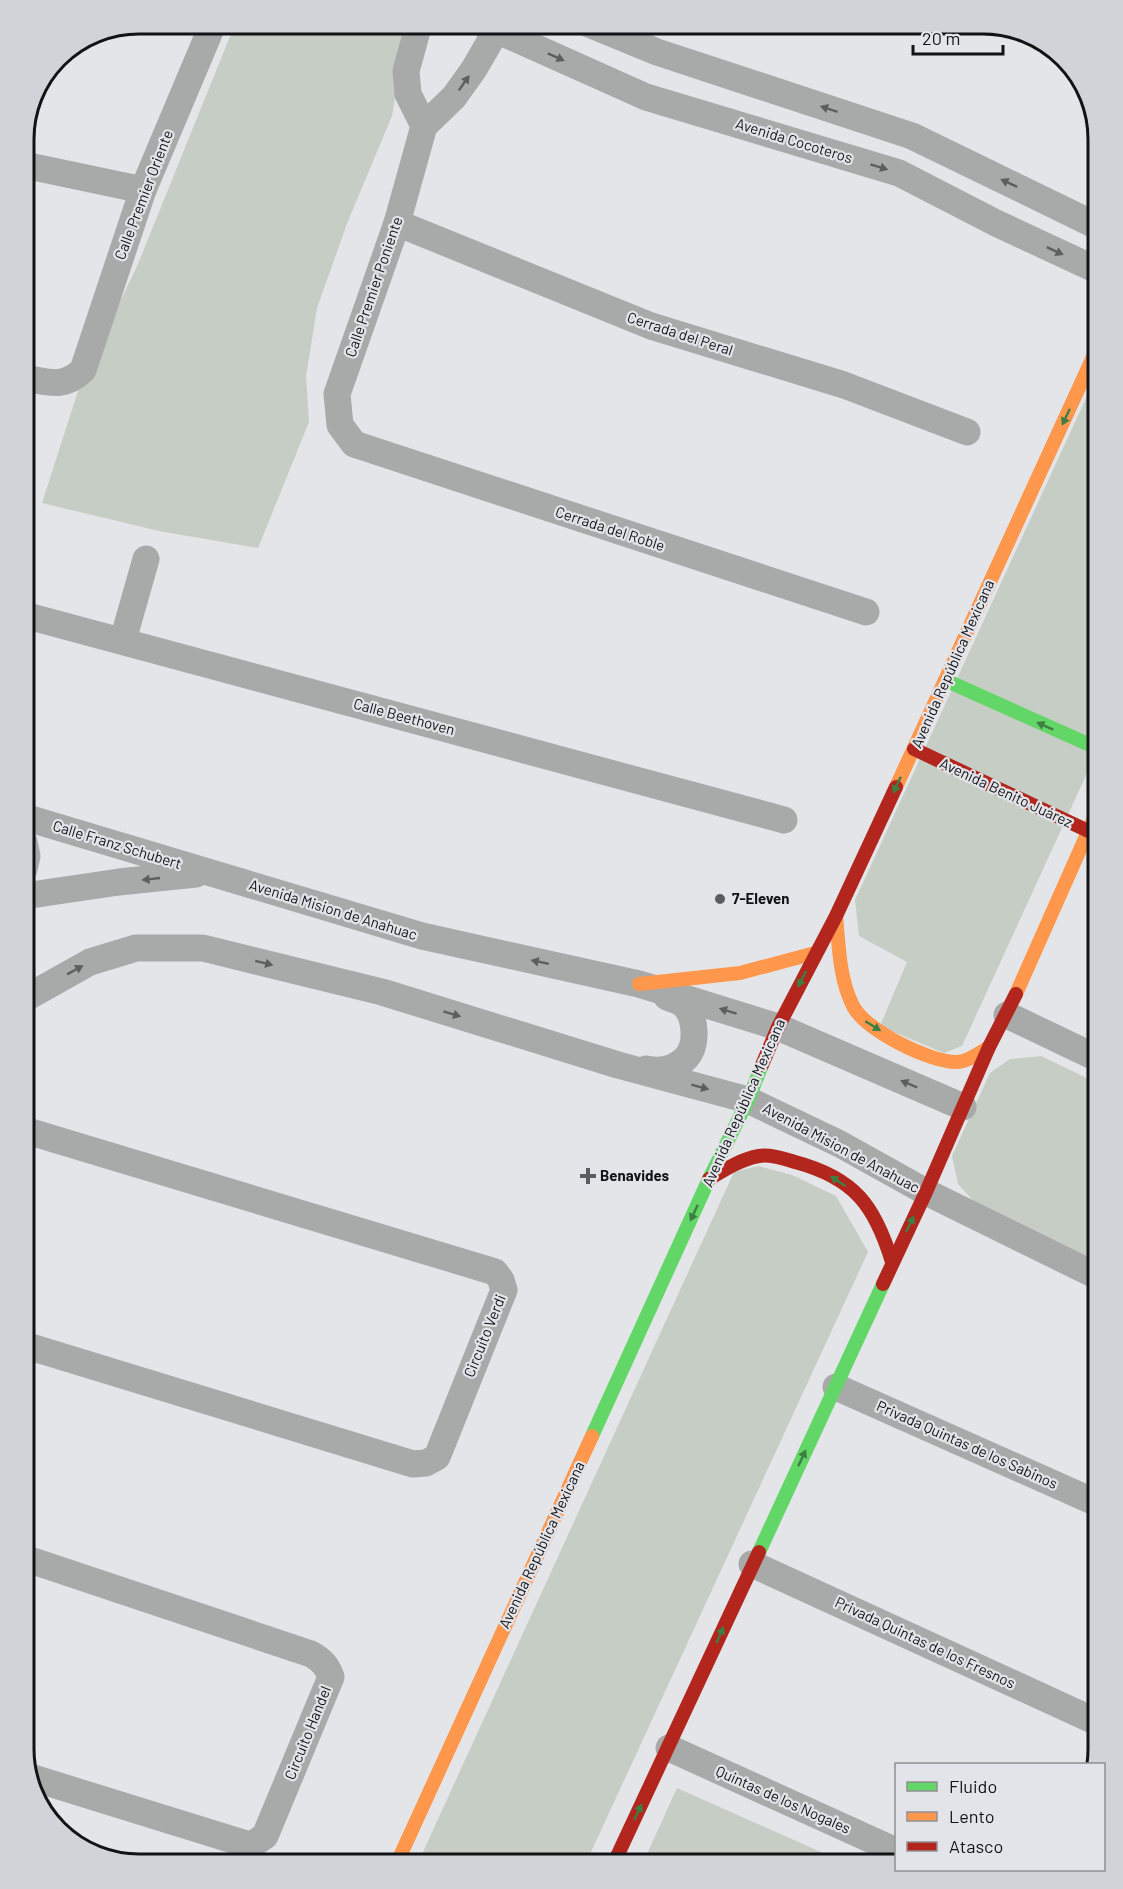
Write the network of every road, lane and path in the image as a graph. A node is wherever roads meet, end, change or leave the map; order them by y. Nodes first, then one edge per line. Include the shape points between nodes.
1 (208, 35) edge
2 (416, 35) edge
3 (487, 35) edge
4 (506, 35) edge
5 (616, 35) edge
6 (424, 126) junction
7 (35, 167) edge
8 (142, 190) junction
9 (1088, 222) edge
10 (397, 223) junction
11 (1088, 266) edge
12 (1088, 369) edge
13 (35, 380) edge
14 (967, 432) dead end
15 (354, 444) joint
16 (146, 559) dead end
17 (866, 612) dead end
18 (35, 618) edge
19 (123, 640) junction
20 (945, 680) junction
21 (1088, 744) edge
22 (914, 749) junction
23 (35, 820) edge
24 (784, 820) dead end
25 (1088, 831) edge
26 (1088, 846) edge
27 (209, 873) junction
28 (35, 894) edge
29 (836, 916) junction
30 (815, 953) junction
31 (639, 984) junction
32 (34, 993) edge
33 (1007, 1015) junction
34 (778, 1027) junction
35 (989, 1047) junction
36 (1088, 1054) edge
37 (618, 1065) junction
38 (748, 1100) junction
39 (963, 1107) junction
40 (34, 1133) edge
41 (709, 1179) junction
42 (926, 1192) junction
43 (892, 1262) junction
44 (1088, 1272) edge
45 (34, 1348) edge
46 (836, 1387) junction
47 (1088, 1499) edge
48 (34, 1561) edge
49 (752, 1564) junction
50 (1088, 1718) edge
51 (669, 1748) junction
52 (39, 1780) edge
53 (895, 1850) edge
54 (401, 1854) edge
55 (618, 1854) edge

1 - 8 street, Calle Premier Oriente
2 - 6 street via 406,71 408,94
6 -> 3 street via 454,97 474,69
4 -> 11 street, Avenida Cocoteros via 646,97 899,173
9 -> 5 street via 912,136
6 - 10 street, Calle Premier Poniente
7 - 8 street
8 - 13 street, Calle Premier Oriente via 83,370 73,380 59,384
10 - 14 street, Cerrada del Peral via 651,326 844,385
10 - 15 street, Calle Premier Poniente via 337,394 340,424
12 -> 20 main road, Avenida República Mexicana
15 - 17 street, Cerrada del Roble
16 - 19 street
18 - 19 street, Calle Beethoven
19 - 24 street, Calle Beethoven
21 -> 20 main road
20 - 22 main road, Avenida República Mexicana
22 - 25 main road, Avenida Benito Juárez
22 -> 29 main road, Avenida República Mexicana
23 - 27 street, Calle Franz Schubert
26 - 33 main road
27 -> 28 street, Avenida Mision de Anahuac
31 -> 27 street, Avenida Mision de Anahuac via 422,936
29 - 30 main road, Avenida República Mexicana
29 -> 35 main road via 843,977 851,1004 863,1020 890,1037 944,1060 967,1060
30 - 31 main road via 740,973
30 -> 34 main road, Avenida República Mexicana
34 -> 31 street, Avenida Mision de Anahuac
31 - 37 street, Avenida Mision de Anahuac via 683,1004 694,1019 694,1037 687,1057 675,1066 658,1071
32 -> 37 street, Avenida Mision de Anahuac via 90,962 136,948 203,948 382,992
33 - 35 main road
33 - 36 street
34 - 38 main road, Avenida República Mexicana
39 -> 34 street, Avenida Mision de Anahuac
35 - 39 main road
37 -> 38 street, Avenida Mision de Anahuac
38 - 41 main road, Avenida República Mexicana
38 - 42 street, Avenida Mision de Anahuac via 840,1144
39 - 42 main road
40 - 45 street, Circuito Verdi via 495,1272 504,1290 436,1457 413,1464
43 -> 41 main road via 880,1226 868,1206 824,1172 797,1161 762,1155
41 -> 54 main road, Avenida República Mexicana
43 -> 42 main road
42 - 44 street, Avenida Mision de Anahuac
43 - 46 main road
46 - 47 street, Privada Quintas de los Sabinos
49 -> 46 main road
48 - 52 street, Circuito Handel via 311,1654 321,1660 331,1677 265,1836 253,1844
49 - 50 street, Privada Quintas de los Fresnos
51 -> 49 main road
51 - 53 street, Quintas de los Nogales
55 -> 51 main road

